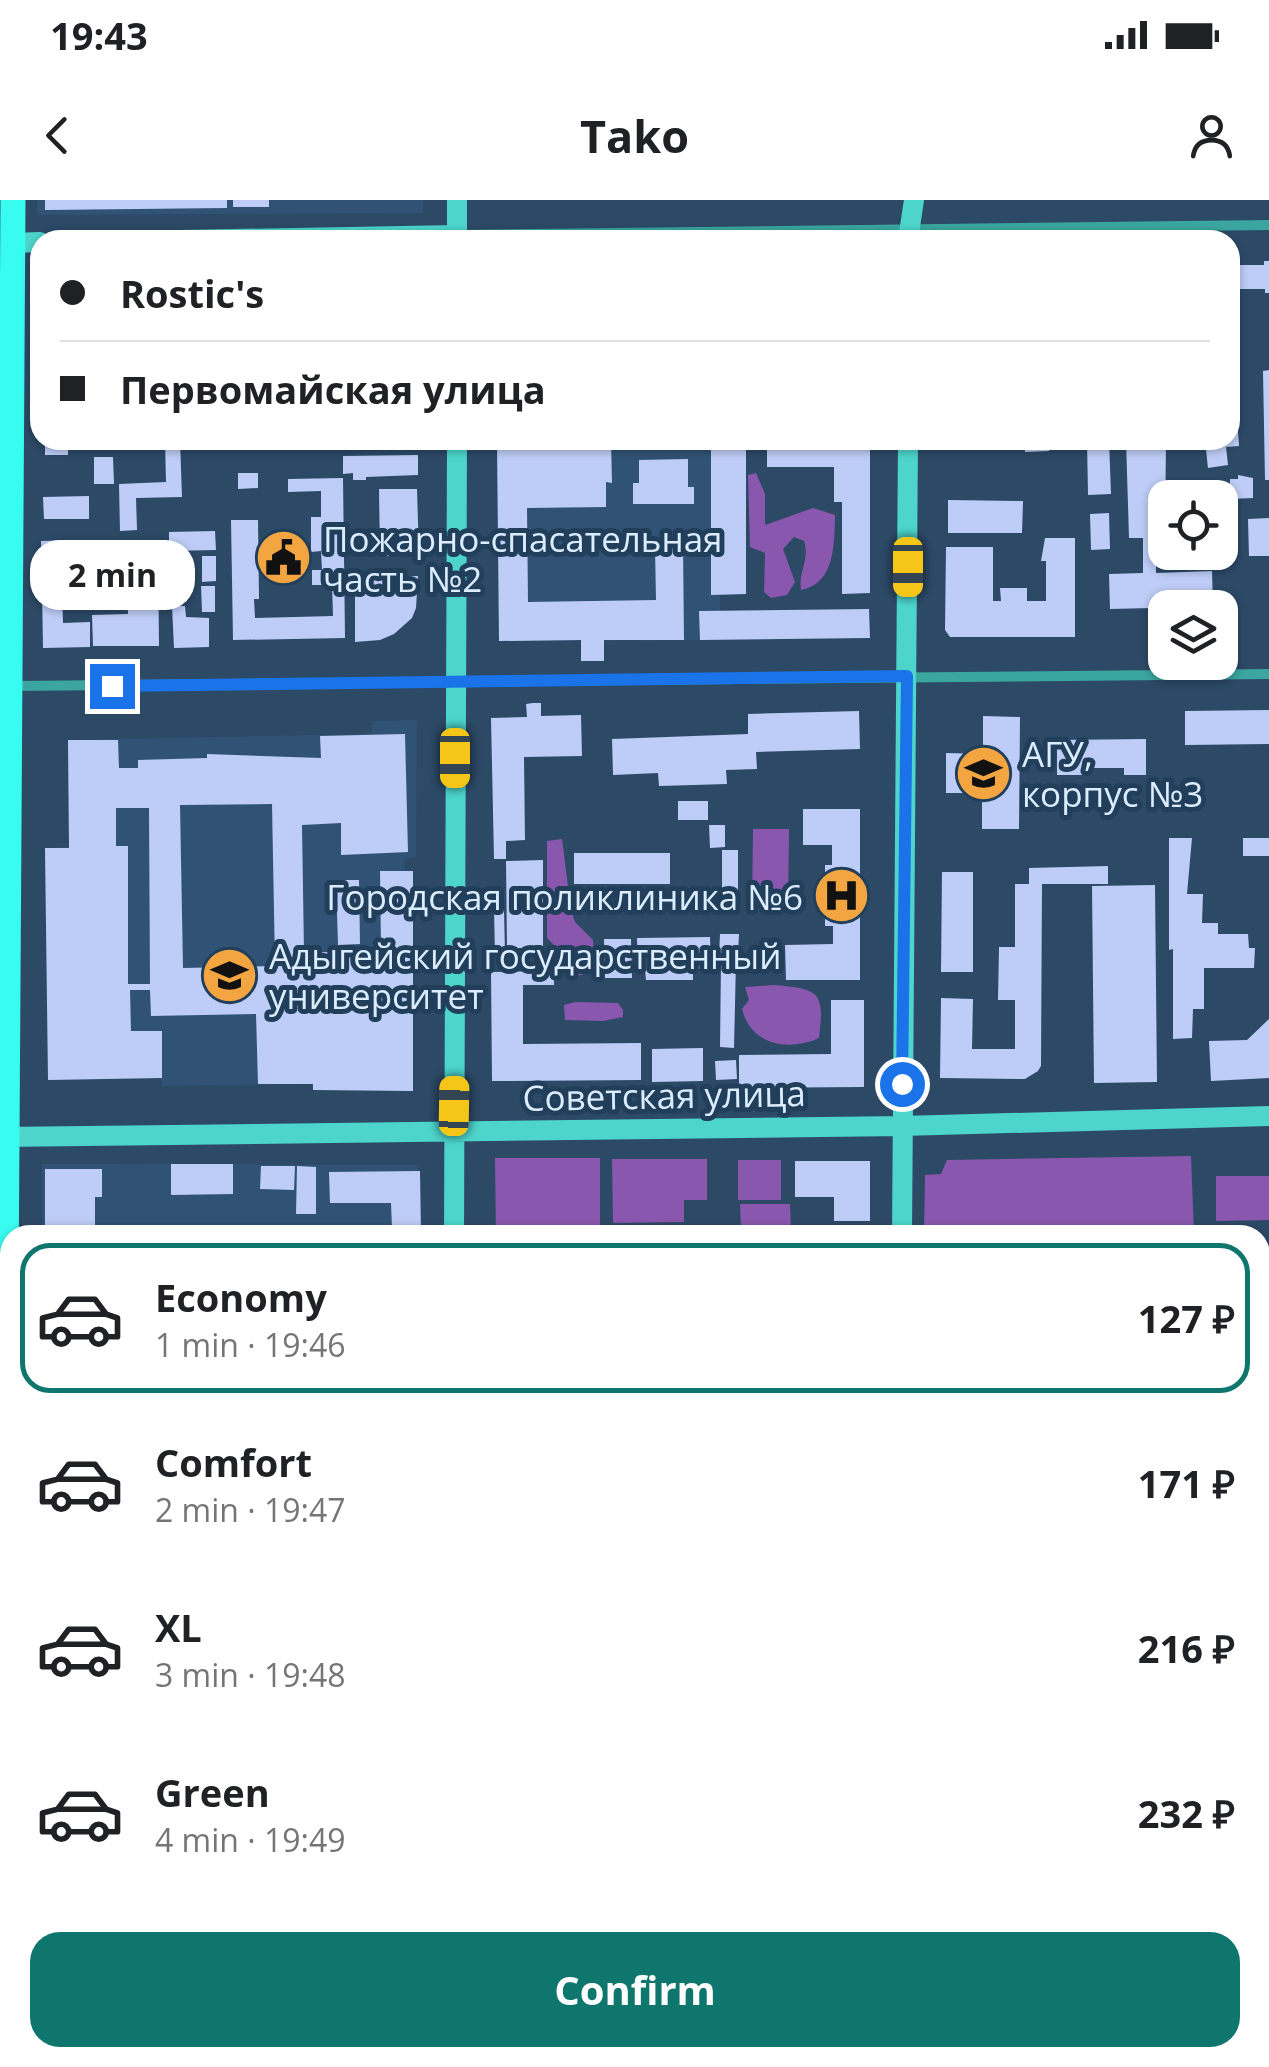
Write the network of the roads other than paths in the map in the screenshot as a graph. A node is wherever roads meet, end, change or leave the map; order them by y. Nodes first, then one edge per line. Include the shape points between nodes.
1 (12, 200) edge
2 (457, 200) edge
3 (914, 200) edge
4 (1269, 225) edge
5 (457, 230) edge
6 (909, 230) edge
7 (1088, 230) edge
8 (6, 243) edge
9 (457, 450) edge
10 (908, 450) edge
11 (1269, 674) edge
12 (907, 676) junction
13 (457, 682) junction
14 (6, 686) edge
15 (1269, 1116) edge
16 (902, 1126) junction
17 (454, 1130) junction
18 (4, 1137) edge
19 (4, 1225) edge
20 (454, 1225) edge
21 (902, 1225) edge

1 - 8 main road
2 - 5 main road
3 - 6 main road
4 - 7 street
8 - 14 main road
9 - 13 main road
10 - 12 main road
11 - 12 street
12 - 13 street
12 - 16 main road
13 - 14 street
13 - 17 main road
14 - 18 main road
15 - 16 main road, Советская улица
16 - 17 main road, Советская улица
16 - 21 main road
17 - 18 main road, Советская улица
17 - 20 main road
18 - 19 main road

